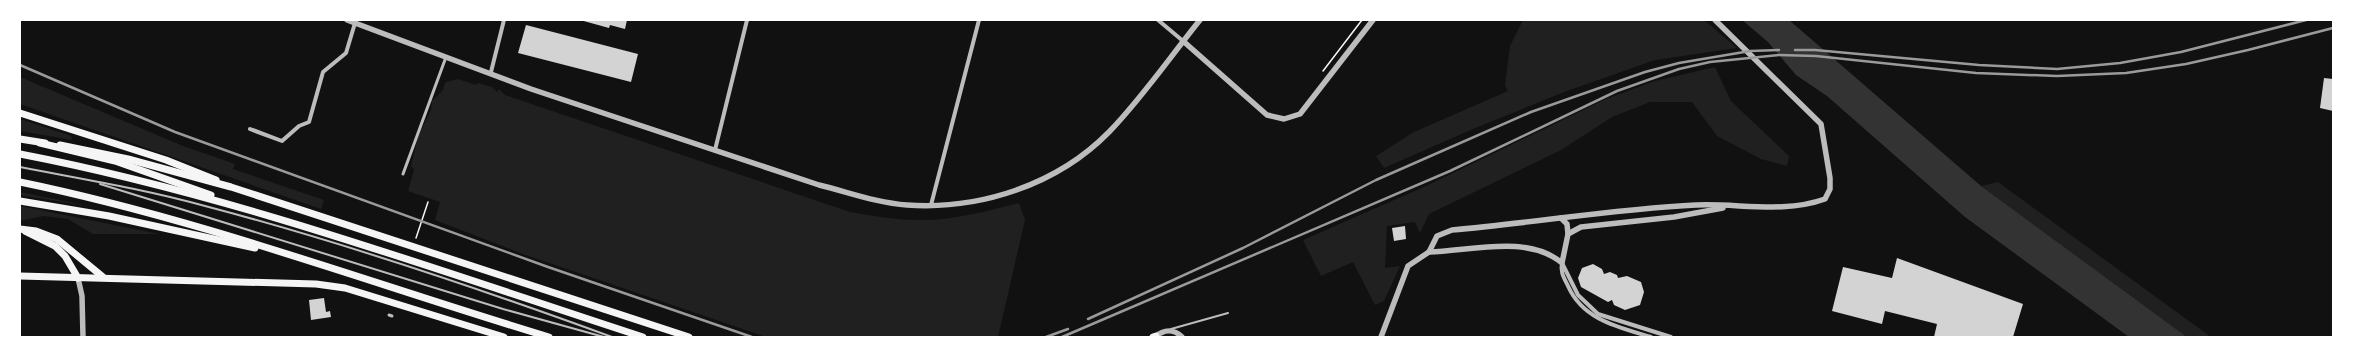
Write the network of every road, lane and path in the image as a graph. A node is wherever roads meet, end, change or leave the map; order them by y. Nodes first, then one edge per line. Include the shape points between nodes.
1 (347, 20) edge
2 (504, 20) edge
3 (747, 20) edge
4 (979, 20) edge
5 (1158, 20) edge
6 (1200, 20) edge
7 (1362, 20) edge
8 (1374, 20) edge
9 (1715, 20) edge
10 (355, 23) junction
11 (1183, 41) junction
12 (446, 57) junction
13 (1323, 71) dead end
14 (491, 72) junction
15 (20, 113) edge
16 (250, 129) dead end
17 (20, 139) edge
18 (40, 142) junction
19 (716, 150) junction
20 (20, 154) edge
21 (20, 167) edge
22 (403, 174) dead end
23 (20, 182) edge
24 (95, 182) junction
25 (231, 187) junction
26 (20, 201) edge
27 (225, 203) junction
28 (930, 205) junction
29 (1727, 207) junction
30 (1561, 218) junction
31 (21, 229) edge
32 (1568, 234) junction
33 (1429, 252) junction
34 (284, 253) junction
35 (1562, 263) junction
36 (20, 276) edge
37 (78, 278) junction
38 (105, 278) junction
39 (1228, 313) dead end
40 (1166, 331) junction
41 (83, 337) edge
42 (504, 337) edge
43 (549, 337) edge
44 (604, 337) edge
45 (612, 337) edge
46 (643, 337) edge
47 (689, 337) edge
48 (1155, 337) edge
49 (1182, 337) edge
50 (1381, 337) edge
51 (1651, 337) edge
52 (1670, 337) edge

1 - 10 street
2 - 14 street
3 - 19 street
4 - 28 street
5 - 11 street
6 - 11 street
7 - 13 path
8 - 11 street via 1300,114 1284,120 1267,115
9 - 29 street via 1821,124 1830,178 1830,189 1825,199 1805,206
10 - 12 street
10 - 16 street via 346,53 324,72 309,122 299,126 282,141
11 - 28 street via 1108,132 1078,159 1044,180 1008,194 946,205
12 - 14 street
12 - 22 street
14 - 19 street via 531,89
15 - 25 main road via 166,160
17 - 18 main road
18 - 25 main road via 110,154
18 - 27 main road via 115,161 201,191
19 - 28 street via 819,185 867,198 907,205
20 - 27 main road via 93,169
21 - 24 lane
23 - 34 main road via 153,213
24 - 44 lane via 503,310
24 - 45 lane via 129,187 204,205 300,232
25 - 47 main road
26 - 34 main road via 109,216
27 - 46 main road via 353,241
29 - 30 street via 1698,205
29 - 32 street via 1668,218 1581,226
30 - 32 street via 1567,224
30 - 33 street via 1452,230 1437,236
31 - 37 main road via 55,246 65,256
31 - 38 main road via 36,230 57,239
32 - 35 street
33 - 35 street via 1520,246 1543,252
33 - 50 street via 1408,266
34 - 43 main road
35 - 51 street via 1562,274 1568,288 1583,308 1610,325
35 - 52 street via 1578,294 1598,314
36 - 37 main road
37 - 38 main road
37 - 41 street via 82,296
38 - 42 main road via 284,282 345,288
39 - 40 lane
40 - 48 street
40 - 49 street via 1178,333

